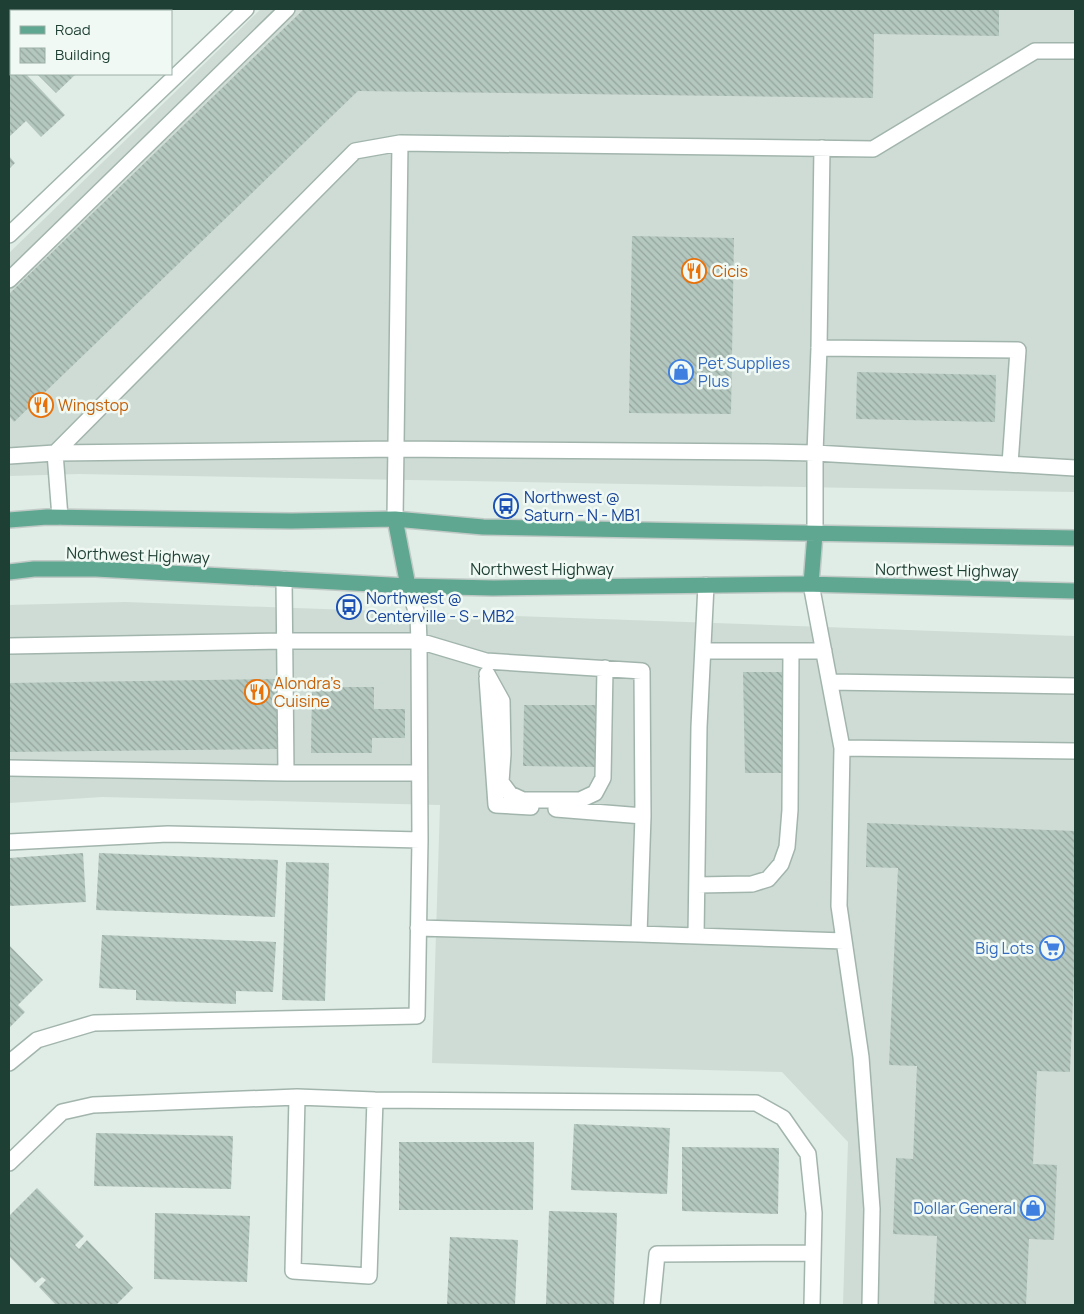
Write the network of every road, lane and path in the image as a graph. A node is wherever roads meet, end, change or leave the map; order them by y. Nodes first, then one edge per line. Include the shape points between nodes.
1 (246, 9) edge
2 (288, 9) edge
3 (1075, 51) edge
4 (400, 143) junction
5 (822, 148) junction
6 (9, 235) edge
7 (9, 280) edge
8 (819, 348) junction
9 (396, 449) junction
10 (815, 452) junction
11 (55, 453) junction
12 (9, 456) edge
13 (1010, 464) junction
14 (1075, 468) edge
15 (60, 517) junction
16 (395, 519) junction
17 (9, 520) edge
18 (815, 534) junction
19 (1075, 538) edge
20 (9, 572) edge
21 (284, 579) junction
22 (811, 584) junction
23 (408, 586) junction
24 (706, 586) junction
25 (1075, 591) edge
26 (285, 641) junction
27 (419, 641) junction
28 (9, 646) edge
29 (702, 651) junction
30 (824, 651) junction
31 (791, 652) junction
32 (487, 668) junction
33 (605, 668) junction
34 (830, 682) junction
35 (1075, 686) edge
36 (842, 748) junction
37 (1075, 751) edge
38 (9, 768) edge
39 (286, 773) junction
40 (419, 773) junction
41 (643, 816) junction
42 (420, 840) junction
43 (9, 842) edge
44 (697, 885) junction
45 (418, 928) junction
46 (639, 934) junction
47 (696, 936) junction
48 (844, 941) junction
49 (9, 1063) edge
50 (297, 1097) junction
51 (375, 1100) junction
52 (9, 1163) edge
53 (813, 1253) junction
54 (652, 1305) edge
55 (812, 1305) edge
56 (870, 1305) edge

1 - 6 lane
2 - 7 lane
3 - 5 lane via 1035,51 873,149
4 - 5 lane
4 - 9 lane
4 - 11 lane via 355,151
5 - 8 lane
8 - 10 lane
8 - 13 lane via 1018,350
9 - 10 lane
9 - 11 lane
9 - 16 lane
10 - 13 lane
10 - 18 lane
11 - 12 lane
11 - 15 lane
13 - 14 lane
15 - 16 main road, Northwest Highway via 292,521
15 - 17 main road, Northwest Highway
16 - 18 main road, Northwest Highway via 483,527
16 - 23 main road
18 - 19 main road, Northwest Highway
18 - 22 main road
20 - 21 main road, Northwest Highway via 96,569
21 - 23 main road, Northwest Highway
21 - 26 lane
22 - 24 main road, Northwest Highway
22 - 25 main road, Northwest Highway
22 - 30 lane
23 - 24 main road, Northwest Highway
23 - 27 lane via 418,617
24 - 29 lane
26 - 27 lane
26 - 28 lane
26 - 39 lane
27 - 32 lane
27 - 40 lane
29 - 31 lane
29 - 44 lane
30 - 31 lane
30 - 34 lane
31 - 44 lane via 790,810 787,846 781,864 768,879 752,884
32 - 33 lane
32 - 33 lane via 502,701 502,782 510,794 523,800 580,800 596,793 603,778
32 - 41 lane via 496,804
33 - 41 lane via 642,671
34 - 35 lane
34 - 36 lane
36 - 37 lane
36 - 48 lane via 839,906
38 - 39 lane
39 - 40 lane
40 - 42 lane
41 - 46 lane
42 - 43 lane via 168,834
42 - 45 lane
44 - 47 lane
45 - 46 lane
45 - 49 lane via 417,1016 94,1023 37,1040
46 - 47 lane
47 - 48 lane
48 - 56 lane via 862,1057 872,1209
50 - 51 lane
50 - 51 lane via 293,1271 369,1276
50 - 52 lane via 93,1105 62,1112
51 - 53 lane via 756,1103 783,1118 808,1154 814,1213
53 - 54 lane via 657,1254
53 - 55 lane

